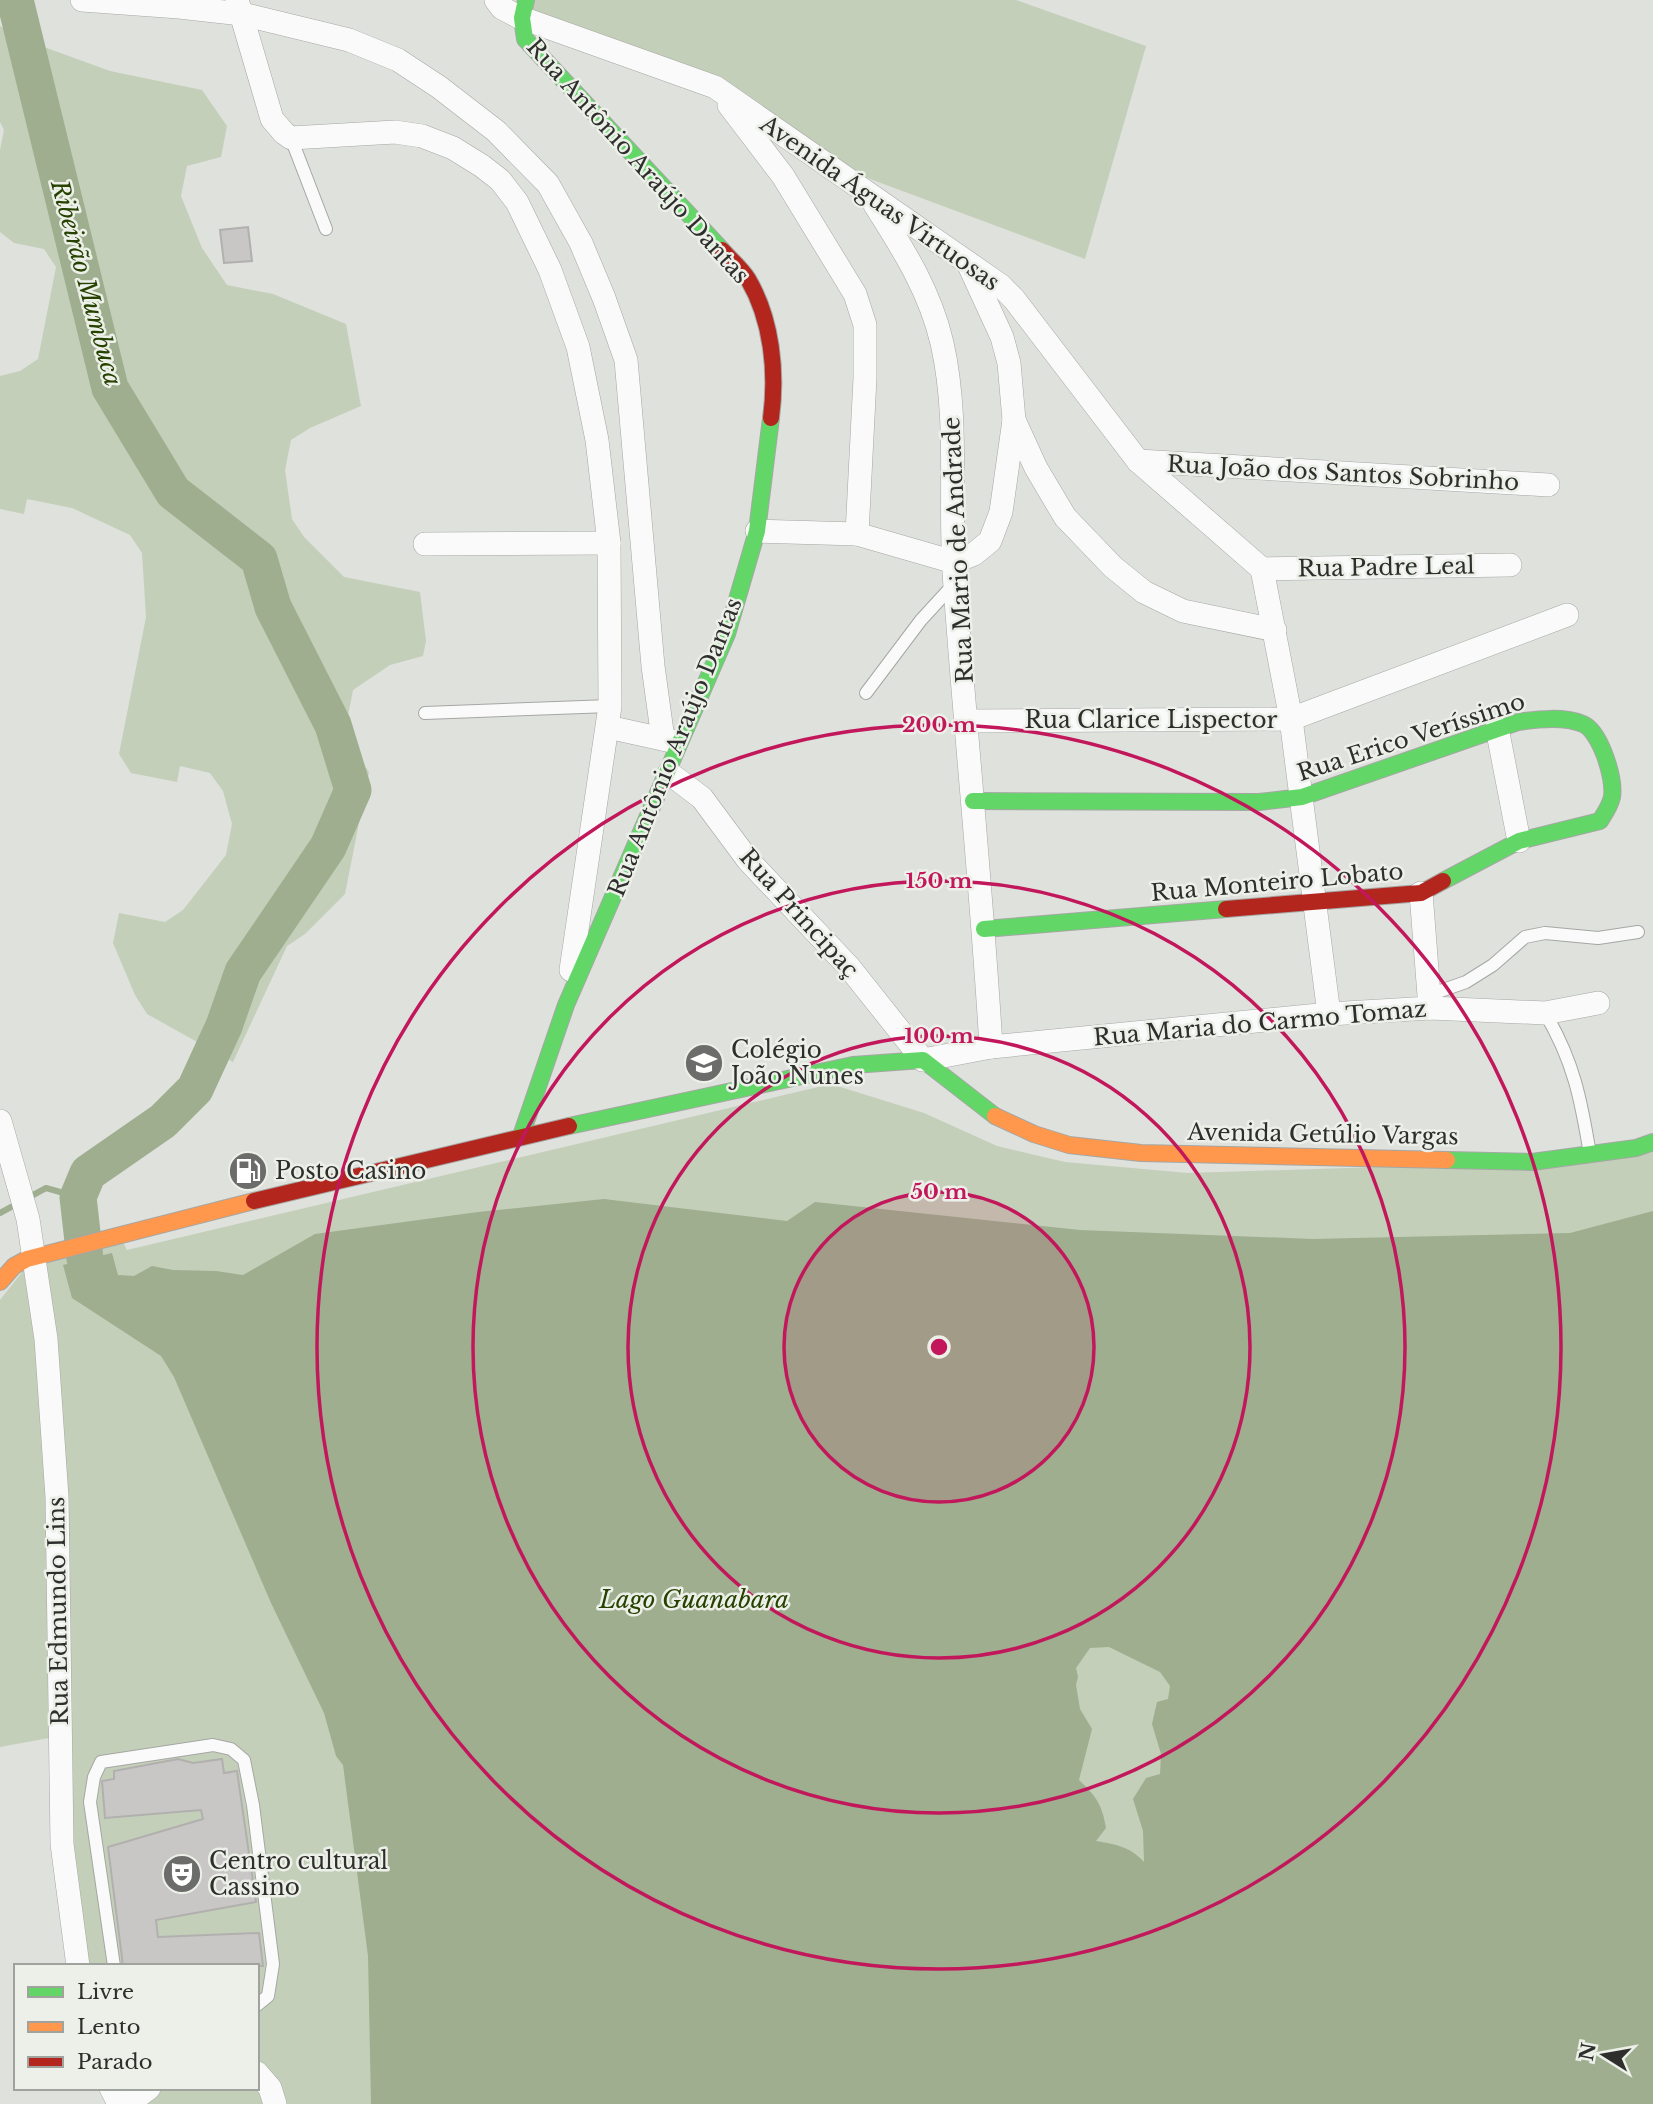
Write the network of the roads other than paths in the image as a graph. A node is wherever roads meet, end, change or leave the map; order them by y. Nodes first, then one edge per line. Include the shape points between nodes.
1 (82, 0) edge
2 (496, 0) edge
3 (240, 7) edge
4 (524, 9) edge
5 (715, 87) junction
6 (291, 138) junction
7 (870, 197) junction
8 (326, 229) dead end
9 (968, 262) junction
10 (1014, 420) junction
11 (1138, 461) junction
12 (1548, 485) dead end
13 (758, 531) junction
14 (857, 534) junction
15 (608, 543) junction
16 (425, 544) dead end
17 (1510, 565) dead end
18 (1262, 569) junction
19 (954, 573) junction
20 (1567, 615) dead end
21 (1275, 630) junction
22 (866, 693) dead end
23 (425, 713) dead end
24 (609, 716) junction
25 (1291, 719) junction
26 (967, 721) junction
27 (1497, 728) junction
28 (671, 741) junction
29 (669, 773) junction
30 (1302, 797) junction
31 (974, 801) junction
32 (1600, 821) joint
33 (1519, 841) junction
34 (1421, 892) junction
35 (1314, 901) junction
36 (984, 929) junction
37 (1638, 932) dead end
38 (1429, 1001) junction
39 (1598, 1003) dead end
40 (566, 1005) junction
41 (1545, 1013) junction
42 (1329, 1014) junction
43 (991, 1047) junction
44 (923, 1060) junction
45 (853, 1065) junction
46 (898, 1077) dead end
47 (928, 1086) dead end
48 (995, 1116) junction
49 (0, 1121) edge
50 (521, 1136) junction
51 (1653, 1142) edge
52 (1590, 1155) junction
53 (46, 1253) junction
54 (0, 1282) edge
55 (78, 1964) edge
56 (114, 1964) edge
57 (259, 2004) edge
58 (259, 2075) edge
59 (146, 2090) edge
60 (128, 2104) edge
61 (275, 2104) edge

1 - 3 street
2 - 4 street, Rua Antônio Araújo Dantas via 502,8
3 - 6 street via 272,119
3 - 28 street via 398,60 496,131 548,184 581,243 626,360 653,666
4 - 5 street, Avenida Águas Virtuosas
4 - 13 street, Rua Antônio Araújo Dantas via 525,39 746,276 759,301 775,387
5 - 7 street, Avenida Águas Virtuosas
5 - 14 street via 783,176 855,294 865,325
6 - 8 lane
6 - 15 street via 395,132 422,136 453,148 500,180 517,202 550,270 578,346 597,440
7 - 9 street, Avenida Águas Virtuosas
7 - 19 street, Rua Mario de Andrade via 915,269 942,343 950,393
9 - 10 street via 1002,337
9 - 11 street, Avenida Águas Virtuosas via 1014,299
10 - 19 street via 996,527 990,541
10 - 21 street via 1065,517 1133,584 1182,611
11 - 12 street, Rua João dos Santos Sobrinho
11 - 18 street, Avenida Águas Virtuosas
13 - 14 street
13 - 28 street, Rua Antônio Araújo Dantas via 727,634
14 - 19 street
15 - 16 street
15 - 24 street
17 - 18 street, Rua Padre Leal
18 - 21 street
19 - 22 lane
19 - 26 street, Rua Mario de Andrade
20 - 25 street, Rua Clarice Lispector
21 - 25 street
23 - 24 lane
24 - 28 street
24 - 40 street
25 - 26 street, Rua Clarice Lispector
25 - 30 street
26 - 31 street, Rua Mario de Andrade
27 - 30 street, Rua Erico Veríssimo
27 - 32 street, Rua Erico Veríssimo via 1541,719 1582,723 1594,730 1613,785 1608,811
27 - 33 street
28 - 29 street, Rua Antônio Araújo Dantas
29 - 40 street, Rua Antônio Araújo Dantas
29 - 44 street, Rua Principaç via 702,799 748,860 849,967
30 - 31 street, Rua Erico Veríssimo via 1228,803
30 - 35 street
31 - 36 street, Rua Mario de Andrade
32 - 33 street, Rua Monteiro Lobato
33 - 34 street, Rua Monteiro Lobato
34 - 35 street, Rua Monteiro Lobato
34 - 38 street
35 - 36 street, Rua Monteiro Lobato
35 - 42 street
36 - 43 street, Rua Mario de Andrade
37 - 38 lane via 1598,938 1545,933 1525,937 1493,965
38 - 41 street, Rua Maria do Carmo Tomaz
38 - 42 street, Rua Maria do Carmo Tomaz
39 - 41 street, Rua Maria do Carmo Tomaz
40 - 50 street, Rua Antônio Araújo Dantas
41 - 52 lane via 1562,1042 1580,1096
42 - 43 street, Rua Maria do Carmo Tomaz
43 - 44 street, Rua Maria do Carmo Tomaz
44 - 45 street
44 - 48 street, Avenida Getúlio Vargas
45 - 46 street
45 - 50 street
47 - 48 street, Avenida Getúlio Vargas
48 - 52 street, Avenida Getúlio Vargas via 1069,1144 1141,1153 1532,1161
49 - 53 street, Rua Edmundo Lins via 28,1219
50 - 53 street
51 - 52 street, Avenida Getúlio Vargas
53 - 54 street via 14,1266
53 - 55 street, Rua Edmundo Lins via 46,1339 57,1497 62,1844
56 - 57 lane via 90,1802 101,1762 213,1745 231,1749 244,1760 253,1805 273,1964 268,1996
58 - 61 street
59 - 60 street

